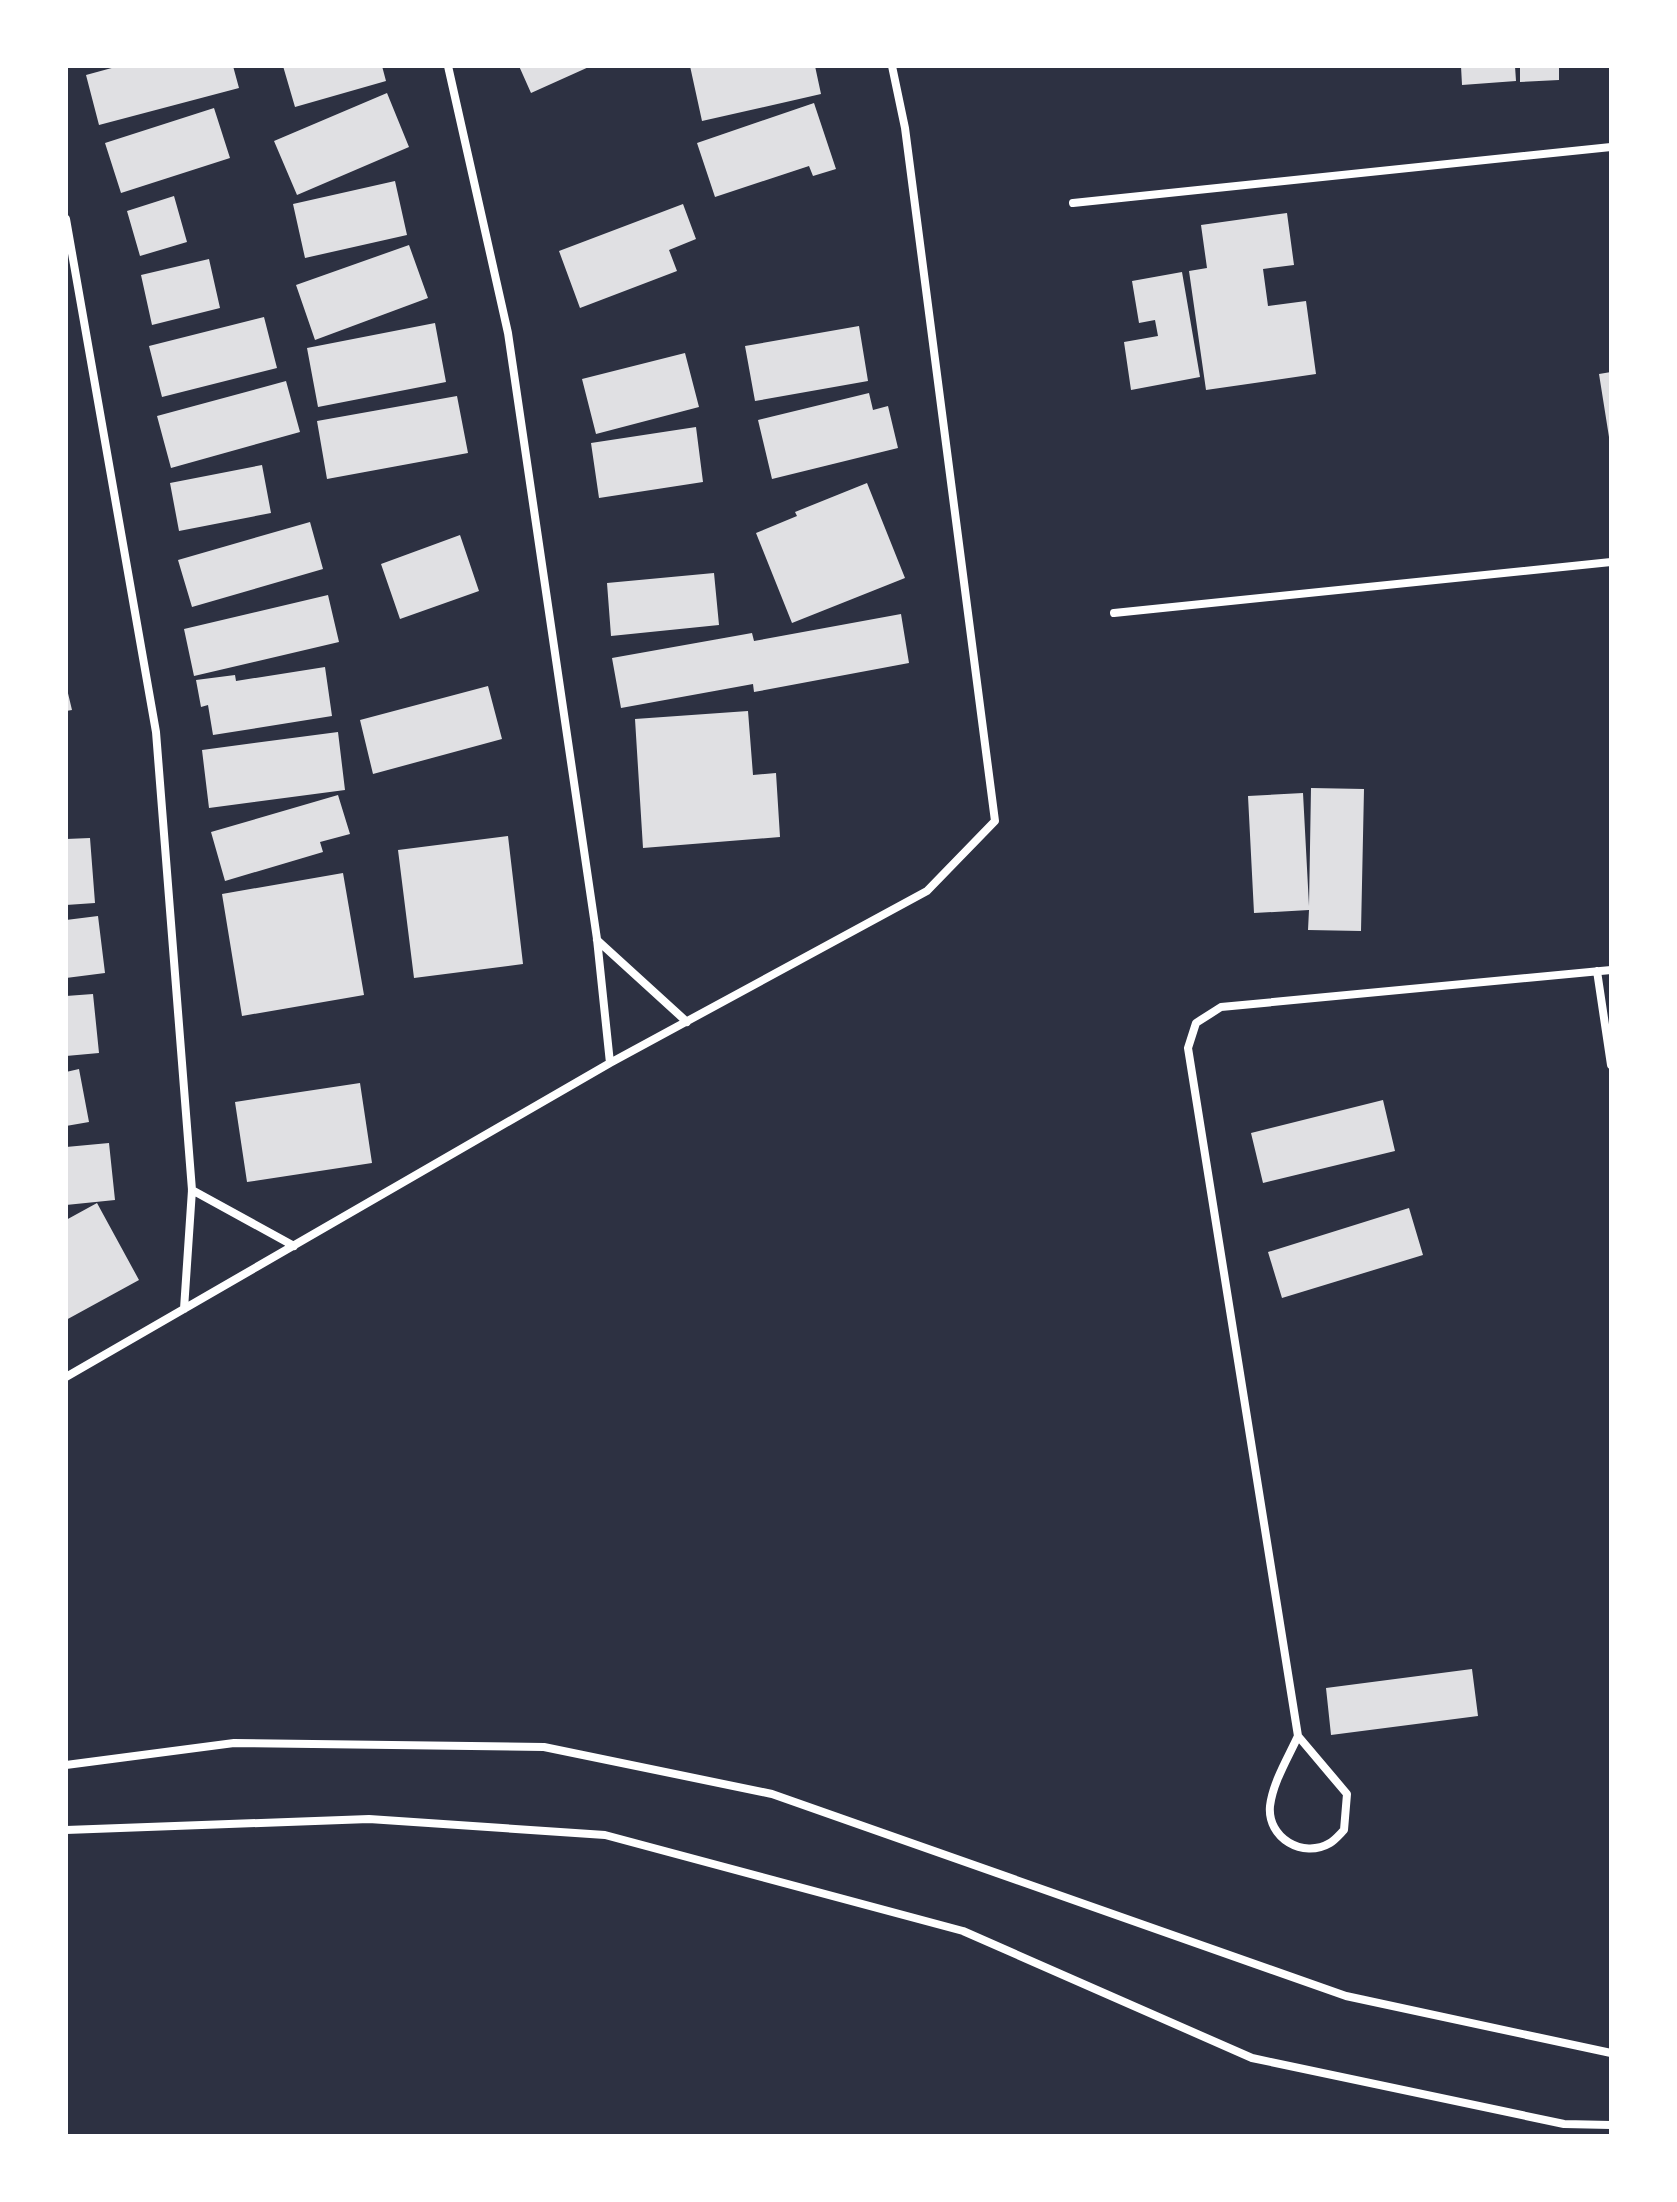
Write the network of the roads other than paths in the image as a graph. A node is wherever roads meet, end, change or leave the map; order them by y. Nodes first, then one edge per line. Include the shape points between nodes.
1 (448, 66) edge
2 (892, 66) edge
3 (1611, 147) edge
4 (1073, 203) dead end
5 (66, 219) edge
6 (1611, 562) edge
7 (1114, 613) dead end
8 (597, 939) junction
9 (1611, 970) edge
10 (1597, 971) junction
11 (687, 1022) junction
12 (610, 1063) junction
13 (1611, 1065) edge
14 (192, 1190) junction
15 (294, 1246) junction
16 (184, 1309) junction
17 (66, 1377) edge
18 (1298, 1736) junction
19 (66, 1765) edge
20 (66, 1830) edge
21 (1611, 2053) edge
22 (1611, 2125) edge

1 - 8 street via 508,333
2 - 11 street via 907,144 995,821 927,891
3 - 4 street
5 - 14 street via 156,732
6 - 7 street
8 - 11 street
8 - 12 street
9 - 10 street
10 - 13 street
10 - 18 street via 1221,1007 1196,1023 1188,1048
11 - 12 street
12 - 15 street
14 - 15 street
14 - 16 street
15 - 16 street
16 - 17 street
18 - 18 street via 1270,1807 1272,1824 1283,1838 1312,1849 1330,1843 1344,1830 1347,1794
19 - 21 street via 234,1743 544,1747 772,1794 1346,1996
20 - 22 street via 369,1819 605,1835 963,1931 1252,2058 1564,2124

